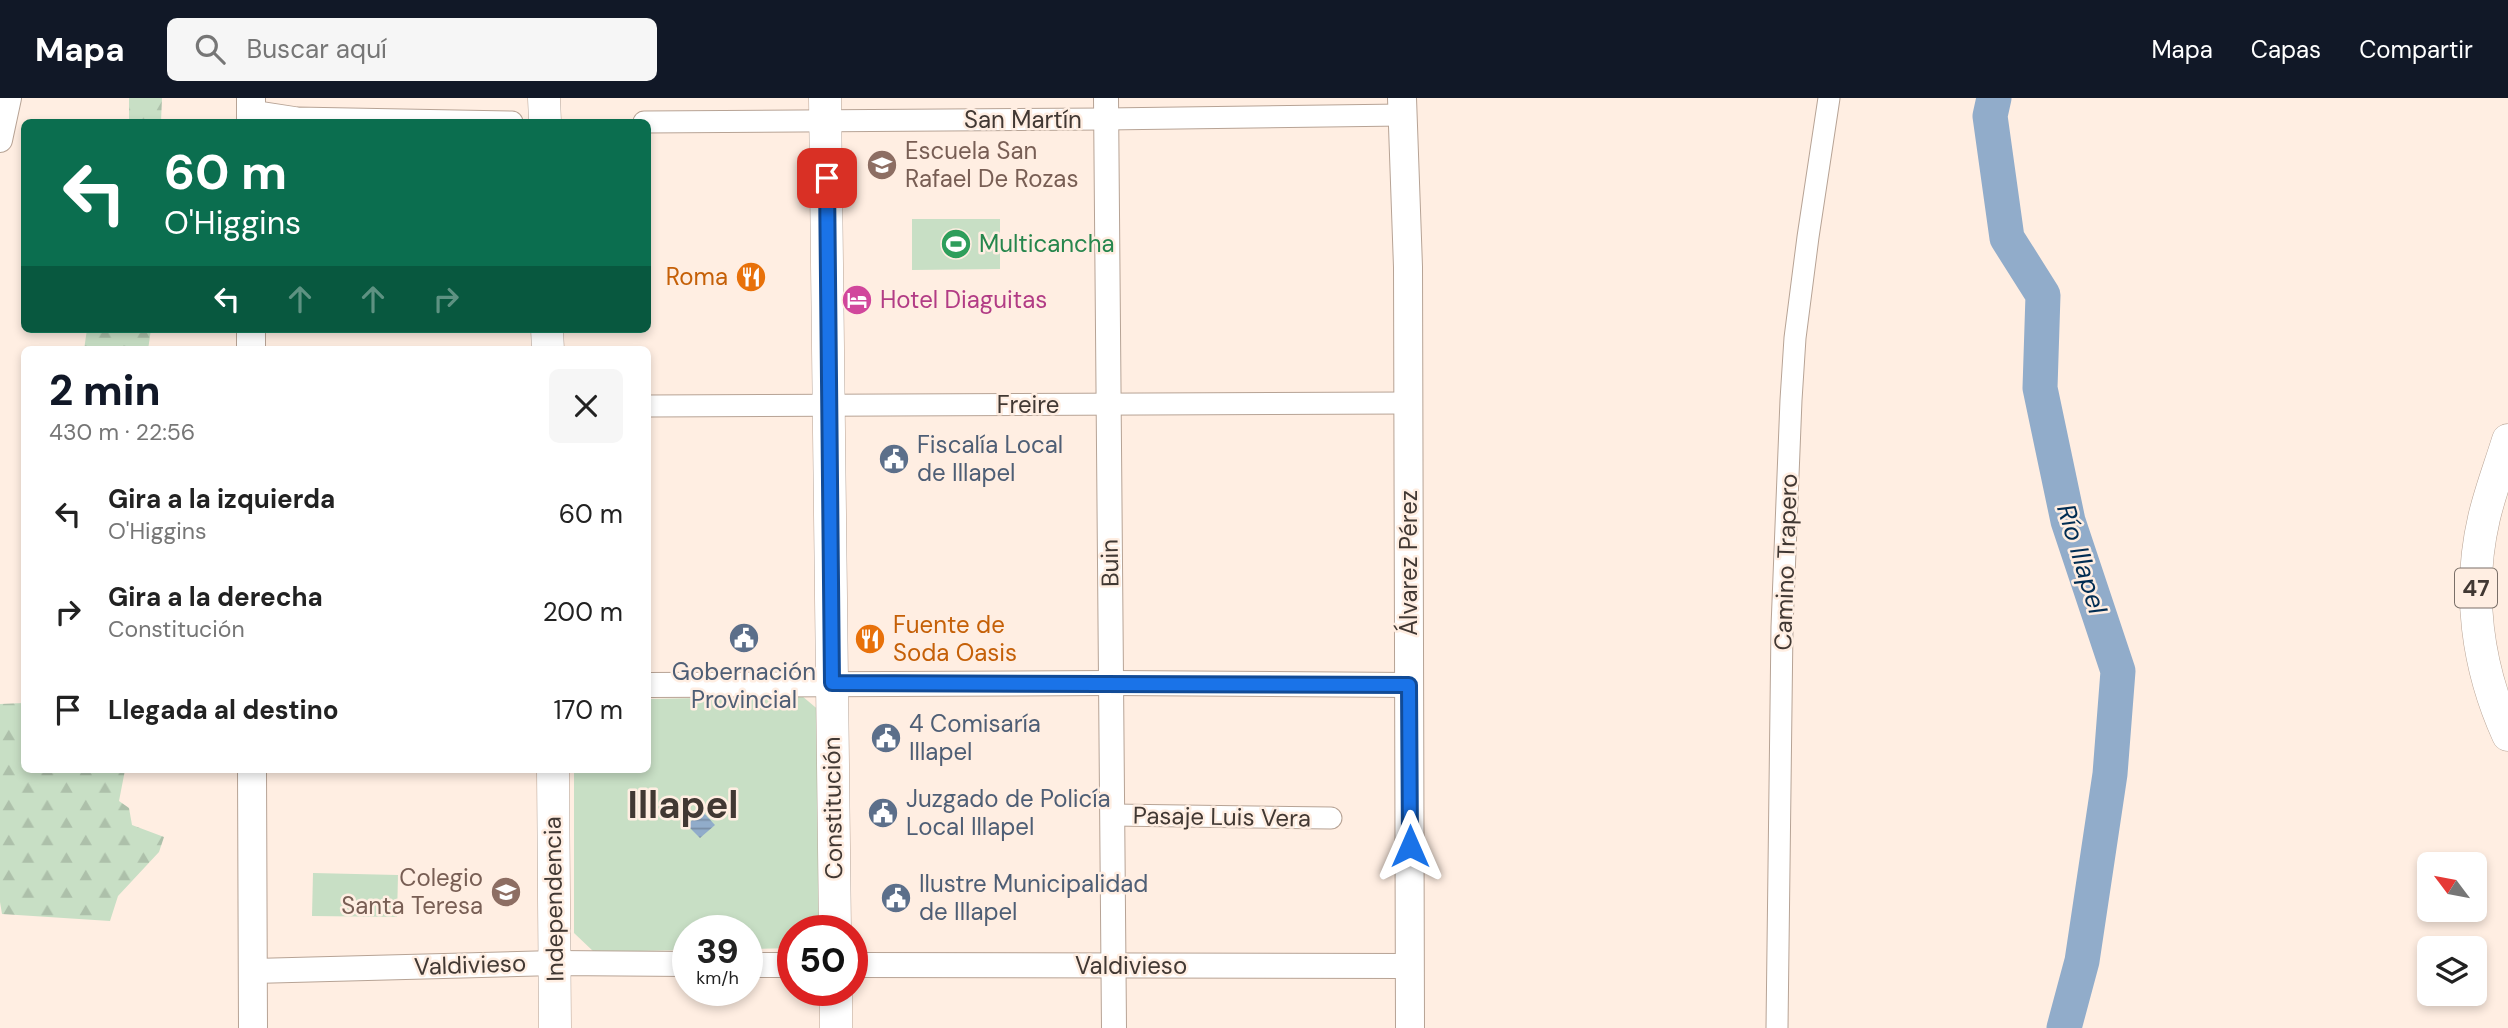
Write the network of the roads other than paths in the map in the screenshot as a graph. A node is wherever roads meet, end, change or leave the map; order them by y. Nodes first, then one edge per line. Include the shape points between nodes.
1 (9, 98) edge
2 (544, 98) edge
3 (1829, 98) edge
4 (1402, 106) edge
5 (1106, 109) edge
6 (826, 110) edge
7 (251, 111) edge
8 (351, 119) edge
9 (545, 119) edge
10 (651, 122) edge
11 (0, 141) edge
12 (1408, 403) junction
13 (1109, 404) junction
14 (830, 405) junction
15 (651, 406) edge
16 (2508, 440) edge
17 (832, 683) junction
18 (1112, 683) junction
19 (651, 685) edge
20 (1409, 685) junction
21 (2508, 735) edge
22 (252, 773) edge
23 (553, 773) edge
24 (1113, 815) junction
25 (1331, 818) dead end
26 (835, 915) edge
27 (555, 963) junction
28 (672, 964) edge
29 (868, 965) edge
30 (1114, 965) junction
31 (1409, 966) junction
32 (253, 971) junction
33 (836, 1006) edge
34 (253, 1028) edge
35 (555, 1028) edge
36 (836, 1028) edge
37 (1114, 1028) edge
38 (1410, 1028) edge
39 (1777, 1028) edge

1 - 11 street
2 - 9 main road
3 - 39 street, Camino Trapero via 1795,338 1791,400 1782,627
4 - 5 street, San Martín
4 - 12 main road, Álvarez Pérez
5 - 6 street, San Martín
5 - 13 street, Buin
6 - 10 street, San Martín
6 - 14 main road, Constitución
7 - 8 street
12 - 13 street, Freire
12 - 20 main road, Álvarez Pérez
13 - 14 street, Freire
13 - 18 street, Buin
14 - 15 street, Freire
14 - 17 main road, Constitución
16 - 21 main road, 47 via 2484,517 2476,603 2485,670
17 - 18 street
17 - 19 street
17 - 26 main road, Constitución
18 - 20 street
18 - 24 street, Buin
20 - 31 main road, Álvarez Pérez
22 - 32 main road
23 - 27 main road, Independencia
24 - 25 street, Pasaje Luis Vera
24 - 30 street, Buin
27 - 28 street, Valdivieso
27 - 32 street, Valdivieso
27 - 35 main road, Independencia
29 - 30 street, Valdivieso
30 - 31 street, Valdivieso
30 - 37 street, Buin
31 - 38 main road, Álvarez Pérez
32 - 34 main road
33 - 36 main road

